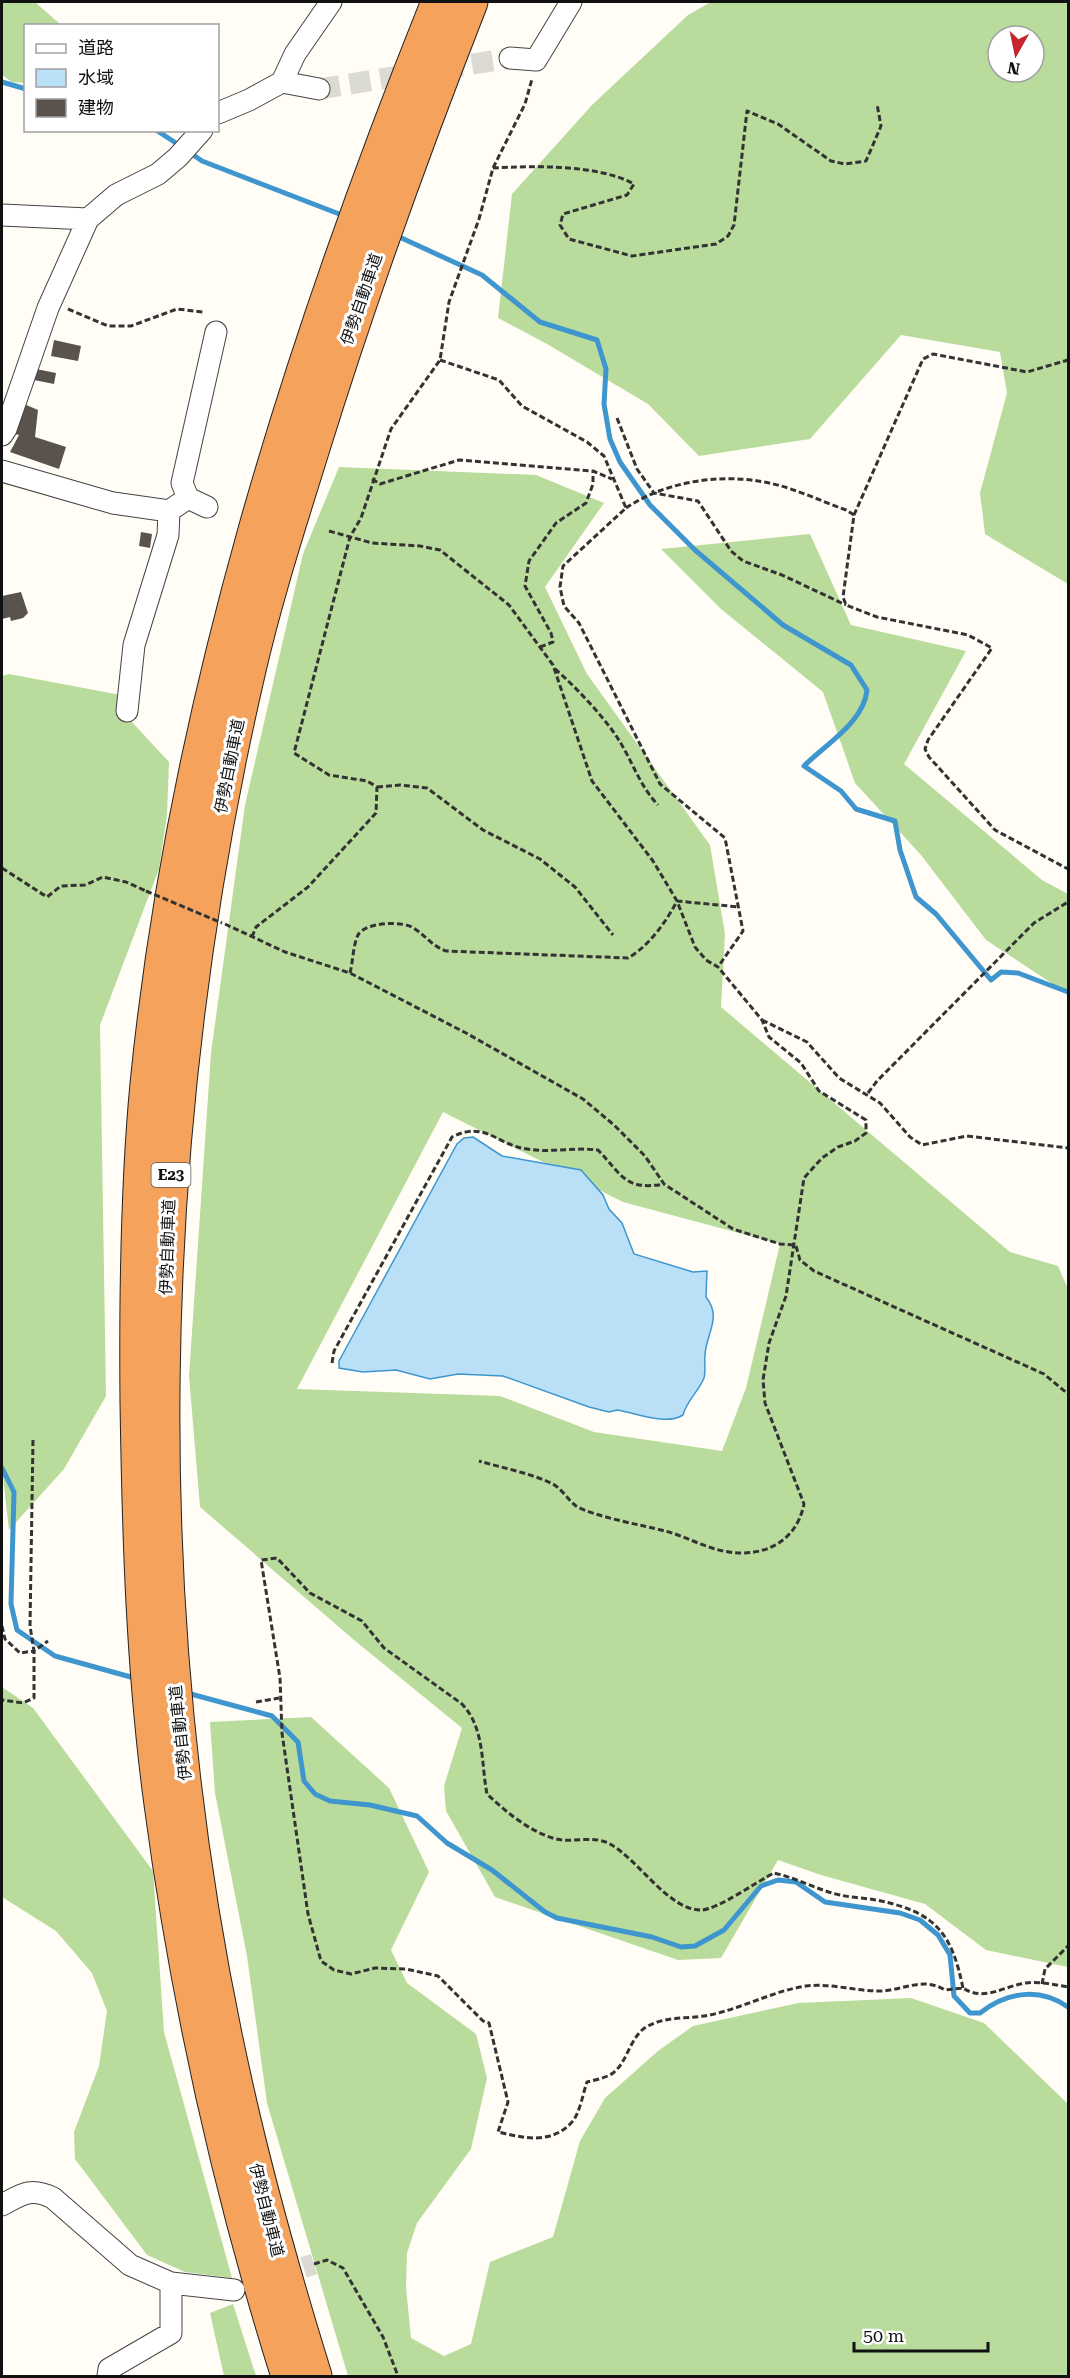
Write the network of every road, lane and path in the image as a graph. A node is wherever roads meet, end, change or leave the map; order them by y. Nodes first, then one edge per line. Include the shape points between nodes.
1 (331, 2) edge
2 (438, 2) edge
3 (471, 2) edge
4 (571, 2) edge
5 (510, 58) tunnel mouth
6 (536, 60) junction
7 (282, 82) junction
8 (319, 89) tunnel mouth
9 (877, 104) dead end
10 (219, 113) edge
11 (200, 132) edge
12 (493, 168) junction
13 (2, 215) edge
14 (87, 219) junction
15 (48, 308) junction
16 (203, 312) dead end
17 (216, 332) dead end
18 (440, 360) junction
19 (1068, 360) edge
20 (617, 418) dead end
21 (2, 435) edge
22 (2, 471) edge
23 (593, 471) junction
24 (372, 479) junction
25 (613, 480) junction
26 (654, 493) junction
27 (626, 508) junction
28 (169, 511) junction
29 (854, 515) junction
30 (329, 531) dead end
31 (350, 537) junction
32 (846, 605) junction
33 (540, 647) junction
34 (554, 668) junction
35 (127, 711) dead end
36 (377, 787) junction
37 (658, 805) dead end
38 (2, 868) edge
39 (1068, 869) edge
40 (677, 901) junction
41 (1068, 902) edge
42 (739, 907) junction
43 (613, 935) dead end
44 (252, 937) junction
45 (718, 967) junction
46 (350, 973) junction
47 (762, 1020) junction
48 (868, 1093) junction
49 (1068, 1148) edge
50 (664, 1184) junction
51 (795, 1245) junction
52 (332, 1363) dead end
53 (1068, 1394) edge
54 (33, 1440) dead end
55 (479, 1461) dead end
56 (2, 1626) edge
57 (48, 1641) dead end
58 (34, 1651) junction
59 (279, 1698) junction
60 (2, 1700) edge
61 (256, 1702) dead end
62 (1068, 1946) edge
63 (1042, 1984) junction
64 (1068, 1987) edge
65 (963, 1988) junction
66 (2, 2205) edge
67 (314, 2264) tunnel mouth
68 (171, 2283) junction
69 (234, 2290) dead end
70 (108, 2376) edge
71 (288, 2376) edge
72 (315, 2376) edge
73 (398, 2376) edge

1 - 7 street via 295,54
2 - 71 highway, 伊勢自動車道 / E23 via 386,131 319,317 220,662 188,810 163,959 146,1097 139,1225 139,1532 160,1799 178,1924 209,2085 256,2274
3 - 72 highway, 伊勢自動車道 / E23 via 413,148 349,330 248,672 193,965 166,1233 167,1536 172,1657 186,1796 235,2080 281,2267
4 - 6 street
5 - 6 street
6 - 12 path via 525,104
7 - 8 street
7 - 10 street
9 - 12 path via 881,126 866,161 845,164 831,161 778,124 747,111 734,225 728,236 716,244 632,256 569,239 560,225 563,214 627,195 634,184 622,178 550,166
11 - 14 street via 158,174 116,195
12 - 18 path via 449,302
13 - 14 street
14 - 15 street
15 - 16 path via 65,308 108,326 131,326 177,309
15 - 21 street
17 - 28 street via 182,483 197,502
18 - 24 path via 391,429
18 - 25 path via 499,380 522,406 587,442 604,456
19 - 29 path via 1028,372 933,354 923,359
20 - 26 path via 637,469
22 - 28 street via 113,503
23 - 24 path via 459,460 380,484
23 - 25 path
23 - 33 path via 586,503 555,523 529,561 525,586 553,642
24 - 31 path
25 - 27 path
26 - 27 path
26 - 29 path via 670,486 730,478 760,481
26 - 32 path via 698,501 731,551 743,561
27 - 42 path via 563,566 560,587 564,606 579,623 660,784 725,838
28 - 35 street via 168,535 134,645
29 - 32 path via 843,597
30 - 31 path
31 - 33 path via 440,550 509,605
31 - 36 path via 294,753 330,775 367,781
32 - 39 path via 877,617 968,635 992,648 925,749 995,830
33 - 34 path
34 - 37 path via 620,741 646,792
34 - 40 path via 592,781
36 - 43 path via 400,784 427,788 483,830 540,859 558,873 575,887
36 - 44 path via 372,820 308,887 256,927
38 - 44 path, bridge via 47,897 61,886 84,885 103,877 126,882
40 - 42 path
40 - 45 path via 695,947
40 - 46 path via 638,952 628,958 446,951 434,946 414,927 396,924 367,927 358,935
41 - 48 path via 1034,923
42 - 45 path via 743,931
44 - 46 path
45 - 47 path
46 - 50 path via 583,1099 645,1156
47 - 48 path via 807,1042 839,1078
47 - 51 path via 769,1037 801,1063 819,1091 866,1120 866,1133 855,1142 838,1146 804,1178
48 - 49 path via 922,1145 968,1136
50 - 51 path via 733,1229
50 - 52 path via 637,1187 620,1177 598,1150 526,1149 481,1130 466,1130 452,1137 334,1351
51 - 53 path via 800,1260 814,1271 1044,1374
51 - 55 path via 786,1296 769,1343 763,1380 772,1426 804,1504 801,1519 788,1538 775,1547 756,1554 711,1548 684,1536 577,1506 555,1485
54 - 58 path via 30,1626
56 - 58 path via 5,1639 20,1653
57 - 58 path
58 - 60 path via 34,1698 23,1703
59 - 61 path
59 - 65 path via 280,1678 261,1560 278,1558 310,1593 362,1621 384,1648 471,1713 483,1756 487,1794 525,1825 557,1840 609,1842 686,1909 703,1910 726,1901 774,1873 826,1892 880,1900 914,1911 948,1938
59 - 65 path via 308,1914 321,1961 334,1970 351,1974 375,1968 438,1976 489,2023 508,2102 498,2132 542,2139 573,2121 587,2082 611,2075 646,2026 730,2010 808,1986 879,1991 914,1984 934,1984 945,1990
62 - 63 path via 1045,1970
63 - 64 path
63 - 65 path via 1029,1982 984,1995
66 - 68 street via 21,2194 39,2191 53,2198 130,2265
67 - 73 path via 327,2260 343,2268 383,2337
68 - 69 street
68 - 70 street via 171,2333 109,2369

